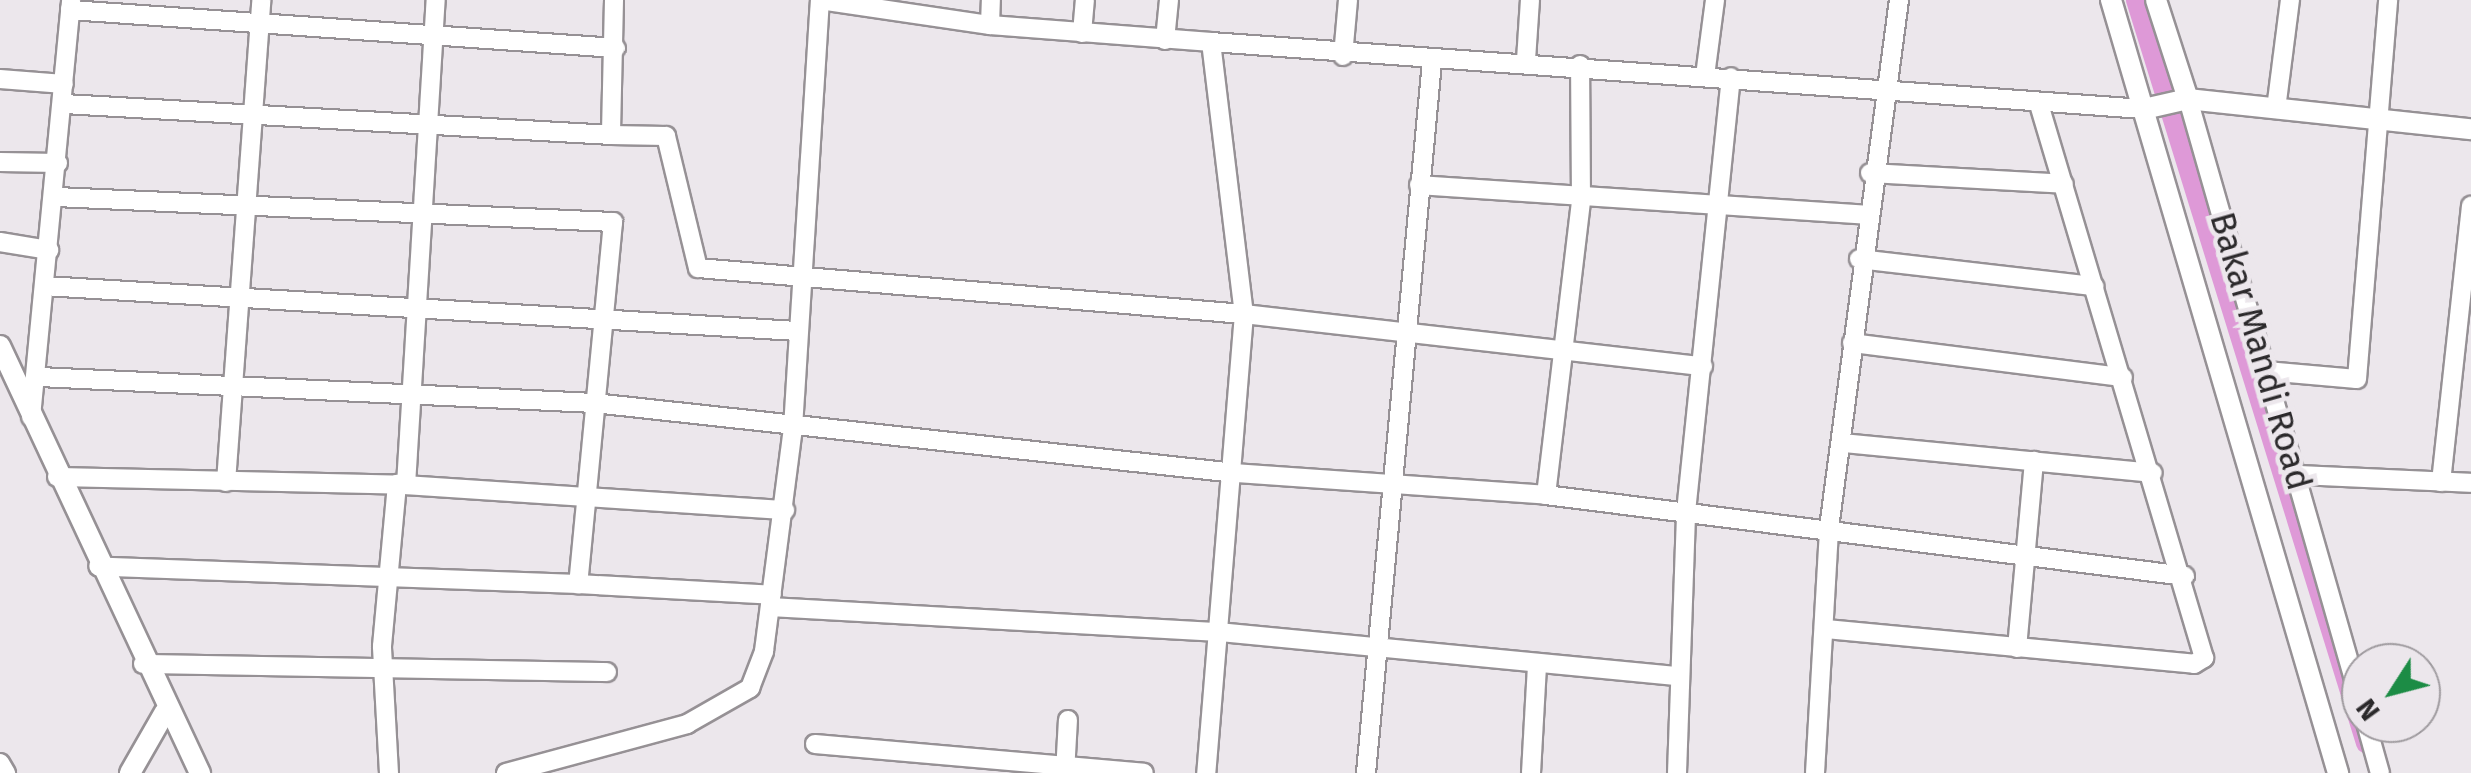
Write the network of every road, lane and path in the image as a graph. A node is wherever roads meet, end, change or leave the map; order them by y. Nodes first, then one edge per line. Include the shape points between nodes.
1 (261, 0) edge
2 (436, 0) edge
3 (614, 0) edge
4 (820, 0) edge
5 (991, 0) edge
6 (1085, 0) edge
7 (1169, 0) edge
8 (1348, 0) edge
9 (1530, 0) edge
10 (1715, 0) edge
11 (1899, 0) edge
12 (2111, 0) edge
13 (2156, 0) edge
14 (2290, 0) edge
15 (2388, 0) edge
16 (71, 5) edge
17 (259, 22) junction
18 (990, 26) junction
19 (433, 32) junction
20 (1082, 33) junction
21 (1165, 40) junction
22 (1211, 42) junction
23 (616, 48) junction
24 (1342, 56) junction
25 (1526, 60) junction
26 (1432, 61) junction
27 (1580, 64) junction
28 (1705, 76) junction
29 (1730, 76) junction
30 (0, 79) edge
31 (64, 84) junction
32 (1887, 90) junction
33 (2188, 99) junction
34 (64, 104) junction
35 (2039, 104) junction
36 (2144, 109) junction
37 (2276, 109) junction
38 (256, 116) junction
39 (2379, 120) junction
40 (429, 126) junction
41 (2471, 129) edge
42 (611, 135) junction
43 (0, 162) edge
44 (58, 163) junction
45 (1870, 172) junction
46 (2064, 184) junction
47 (1420, 186) junction
48 (56, 197) junction
49 (1580, 200) junction
50 (251, 204) junction
51 (2471, 206) edge
52 (1718, 208) junction
53 (422, 214) junction
54 (1865, 215) junction
55 (0, 242) edge
56 (49, 250) junction
57 (1859, 259) junction
58 (804, 271) junction
59 (44, 286) junction
60 (2094, 286) junction
61 (243, 292) junction
62 (415, 306) junction
63 (1244, 314) junction
64 (604, 320) junction
65 (798, 331) junction
66 (1406, 332) junction
67 (1852, 342) junction
68 (0, 346) edge
69 (1562, 352) junction
70 (1703, 366) junction
71 (2266, 371) junction
72 (2123, 376) junction
73 (39, 377) junction
74 (234, 393) junction
75 (413, 394) junction
76 (594, 403) junction
77 (31, 417) junction
78 (794, 428) junction
79 (1843, 443) junction
80 (2034, 460) junction
81 (1235, 473) junction
82 (2153, 473) junction
83 (2298, 475) junction
84 (57, 477) junction
85 (226, 482) junction
86 (2442, 482) junction
87 (2471, 483) edge
88 (401, 485) junction
89 (1394, 485) junction
90 (588, 494) junction
91 (1546, 495) junction
92 (785, 510) junction
93 (1686, 512) junction
94 (1828, 528) junction
95 (2025, 558) junction
96 (98, 566) junction
97 (2185, 576) junction
98 (388, 577) junction
99 (578, 584) junction
100 (771, 601) junction
101 (1826, 629) junction
102 (1219, 632) junction
103 (2344, 643) edge
104 (1378, 647) junction
105 (2016, 648) junction
106 (143, 664) junction
107 (1538, 664) junction
108 (382, 668) junction
109 (607, 672) dead end
110 (1680, 676) junction
111 (165, 712) junction
112 (1068, 720) dead end
113 (2372, 743) edge
114 (815, 744) dead end
115 (0, 763) edge
116 (1065, 768) edge
117 (6, 773) edge
118 (130, 773) edge
119 (200, 773) edge
120 (390, 773) edge
121 (506, 773) edge
122 (1144, 773) edge
123 (1206, 773) edge
124 (1366, 773) edge
125 (1531, 773) edge
126 (1677, 773) edge
127 (1815, 773) edge
128 (2338, 773) edge
129 (2380, 773) edge

1 - 17 street
2 - 19 street
3 - 23 street
4 - 18 street
4 - 58 street
5 - 18 street
6 - 20 street
7 - 21 street
8 - 24 street
9 - 25 street
10 - 28 street
11 - 32 street
12 - 36 street
13 - 33 street, Bakar Mandi Road
14 - 37 street
15 - 39 street
16 - 17 street
16 - 31 street
17 - 19 street
17 - 38 street
18 - 20 street
19 - 23 street
19 - 40 street
20 - 21 street
21 - 22 street
22 - 24 street
22 - 63 street
23 - 42 street
24 - 26 street
25 - 26 street
25 - 27 street
26 - 47 street
27 - 28 street
27 - 49 street
28 - 29 street
29 - 32 street
29 - 52 street
30 - 31 street
31 - 34 street
32 - 35 street
32 - 45 street
33 - 36 street
33 - 37 street
33 - 71 street, Bakar Mandi Road
34 - 38 street
34 - 44 street
35 - 36 street
35 - 46 street
36 - 128 street
37 - 39 street
38 - 40 street
38 - 50 street
39 - 41 street
39 - 71 street via 2357,379
40 - 42 street
40 - 53 street
42 - 58 street via 666,136 698,268
43 - 44 street
44 - 48 street
45 - 46 street
45 - 54 street
46 - 60 street
47 - 49 street
47 - 66 street
48 - 50 street
48 - 56 street
49 - 52 street
49 - 69 street
50 - 53 street
50 - 61 street
51 - 86 street
52 - 54 street
52 - 70 street
53 - 62 street
53 - 64 street via 614,222
54 - 57 street
55 - 56 street
56 - 59 street
57 - 60 street
57 - 67 street
58 - 63 street
58 - 65 street
59 - 61 street
59 - 73 street
60 - 72 street
61 - 62 street
61 - 74 street
62 - 64 street
62 - 75 street
63 - 66 street
63 - 81 street
64 - 65 street
64 - 76 street
65 - 78 street
66 - 69 street
66 - 89 street
67 - 72 street
67 - 79 street
68 - 77 street
69 - 70 street
69 - 91 street
70 - 93 street
71 - 83 street, Bakar Mandi Road
72 - 82 street
73 - 74 street
73 - 77 street
74 - 75 street
74 - 85 street
75 - 76 street
75 - 88 street
76 - 78 street
76 - 90 street
77 - 84 street
78 - 81 street
78 - 92 street
79 - 80 street
79 - 94 street
80 - 82 street
80 - 95 street
81 - 89 street
81 - 102 street
82 - 97 street
83 - 86 street
83 - 103 street, Bakar Mandi Road
84 - 85 street
84 - 96 street
85 - 88 street
86 - 87 street
88 - 90 street
88 - 98 street
89 - 91 street
89 - 104 street
90 - 92 street
90 - 99 street
91 - 93 street
92 - 100 street
93 - 94 street
93 - 110 street
94 - 95 street
94 - 101 street
95 - 97 street
95 - 105 street
96 - 98 street
96 - 106 street
97 - 105 street via 2207,648 2194,664
98 - 99 street
98 - 108 street
99 - 100 street
100 - 102 street
100 - 121 street via 750,688 687,724
101 - 105 street
101 - 127 street
102 - 104 street
102 - 123 street
104 - 107 street
104 - 124 street
106 - 108 street
106 - 111 street
107 - 110 street
107 - 125 street
108 - 109 street
108 - 120 street
110 - 126 street
111 - 118 street
111 - 119 street
112 - 116 street
113 - 129 street
114 - 116 street
115 - 117 street
116 - 122 street

